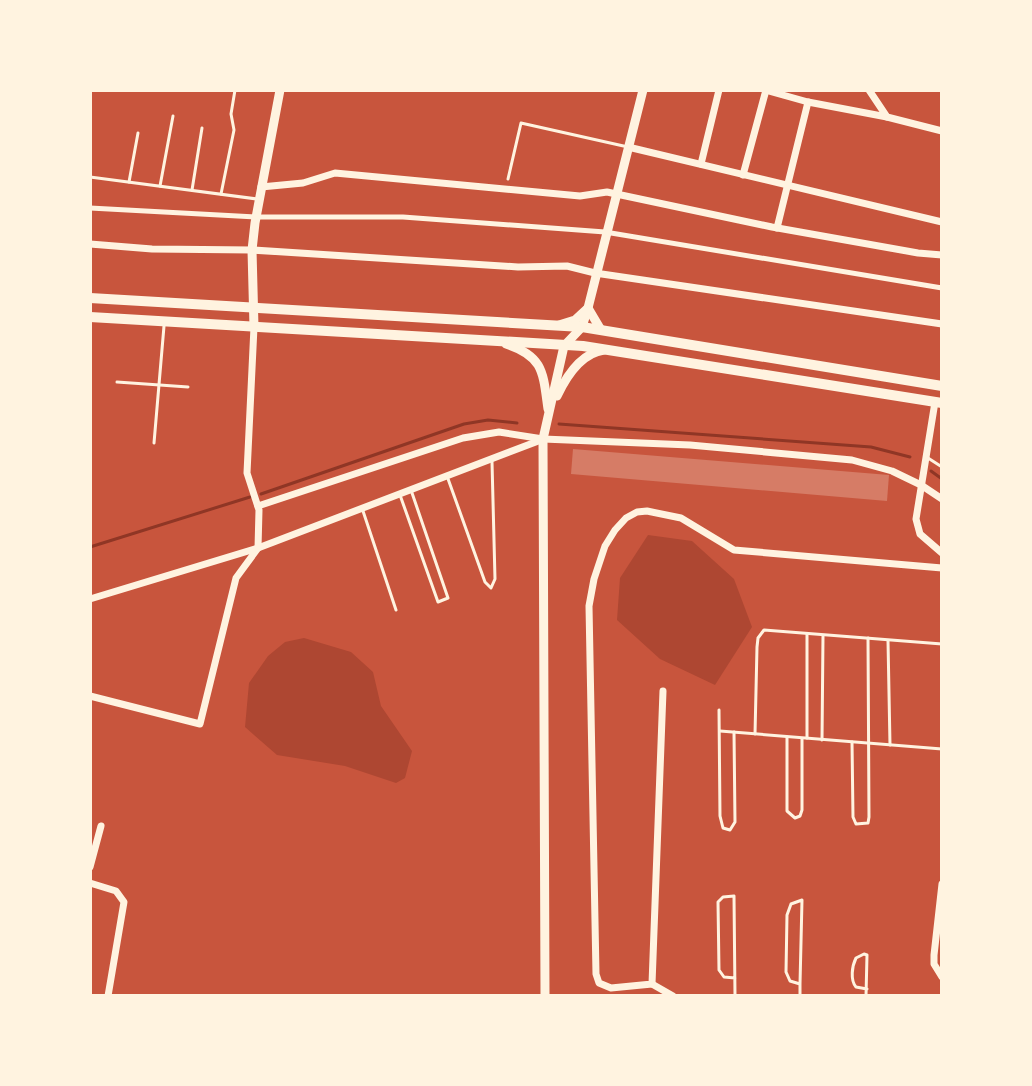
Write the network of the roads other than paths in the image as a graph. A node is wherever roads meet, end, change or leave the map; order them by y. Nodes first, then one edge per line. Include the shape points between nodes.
1 (235, 90) edge
2 (280, 90) edge
3 (643, 90) edge
4 (719, 90) edge
5 (765, 90) edge
6 (869, 90) edge
7 (808, 102) junction
8 (173, 116) dead end
9 (887, 117) junction
10 (202, 128) dead end
11 (942, 131) edge
12 (138, 133) dead end
13 (628, 147) junction
14 (701, 164) junction
15 (743, 175) junction
16 (90, 177) edge
17 (508, 179) dead end
18 (129, 182) junction
19 (787, 185) junction
20 (160, 186) junction
21 (261, 187) junction
22 (192, 190) junction
23 (615, 193) junction
24 (221, 194) junction
25 (259, 199) junction
26 (90, 208) edge
27 (256, 217) junction
28 (942, 222) edge
29 (777, 228) junction
30 (605, 232) junction
31 (90, 244) edge
32 (252, 250) junction
33 (942, 255) edge
34 (595, 273) junction
35 (942, 288) edge
36 (90, 298) edge
37 (254, 308) junction
38 (588, 308) junction
39 (90, 317) edge
40 (165, 322) junction
41 (942, 324) edge
42 (558, 325) junction
43 (254, 327) junction
44 (582, 327) junction
45 (601, 330) junction
46 (499, 342) junction
47 (564, 346) junction
48 (608, 350) junction
49 (117, 382) dead end
50 (159, 385) junction
51 (942, 386) edge
52 (188, 387) dead end
53 (939, 403) edge
54 (549, 414) junction
55 (543, 439) junction
56 (154, 443) dead end
57 (925, 456) junction
58 (491, 458) junction
59 (942, 467) edge
60 (447, 475) junction
61 (921, 485) junction
62 (411, 490) junction
63 (400, 494) junction
64 (942, 499) edge
65 (258, 506) junction
66 (362, 508) junction
67 (258, 548) junction
68 (942, 553) edge
69 (942, 568) edge
70 (90, 599) edge
71 (396, 610) dead end
72 (807, 633) junction
73 (823, 634) junction
74 (868, 638) junction
75 (888, 640) junction
76 (942, 644) edge
77 (663, 691) dead end
78 (90, 696) edge
79 (719, 710) dead end
80 (720, 731) junction
81 (734, 732) junction
82 (755, 734) junction
83 (787, 737) junction
84 (804, 738) junction
85 (822, 740) junction
86 (852, 742) junction
87 (869, 744) junction
88 (890, 745) junction
89 (942, 749) edge
90 (101, 826) dead end
91 (90, 867) edge
92 (90, 883) edge
93 (942, 884) edge
94 (942, 977) edge
95 (735, 978) junction
96 (652, 984) junction
97 (800, 984) junction
98 (867, 989) junction
99 (108, 996) edge
100 (545, 996) edge
101 (673, 996) edge
102 (735, 996) edge
103 (800, 996) edge
104 (866, 996) edge

1 - 24 lane via 234,130
2 - 21 street
3 - 13 street
4 - 14 street
5 - 7 street
5 - 15 street
6 - 9 street
7 - 9 street
7 - 19 street
8 - 20 lane
9 - 11 street
10 - 22 lane
12 - 18 lane
13 - 14 street
13 - 17 lane via 521,123
13 - 23 street
14 - 15 street
15 - 19 street
16 - 18 lane
18 - 20 lane
19 - 28 street
19 - 29 street
20 - 22 lane
21 - 23 street via 335,173 580,196
21 - 25 street
22 - 24 lane
23 - 29 street
23 - 30 street
24 - 25 lane
25 - 27 street
26 - 27 street
27 - 30 street via 403,217
27 - 32 street
29 - 33 street
30 - 34 street
30 - 35 street
31 - 32 street
32 - 34 street via 567,266
32 - 37 street
34 - 38 street
34 - 41 street
36 - 37 main road
37 - 42 main road
37 - 43 street
38 - 42 street via 575,320
38 - 44 street
38 - 45 street
39 - 40 main road
40 - 43 main road
40 - 50 lane
42 - 44 main road
43 - 46 main road
43 - 65 street via 247,473
44 - 45 main road
44 - 47 street
45 - 51 main road
46 - 47 main road
46 - 54 street via 534,358 543,375
47 - 48 main road
47 - 54 street
48 - 53 main road
48 - 54 street via 594,352 578,364
49 - 50 lane
50 - 52 lane
50 - 56 lane
53 - 57 street
54 - 55 street
55 - 58 street
55 - 61 street via 852,460
55 - 65 street via 499,432 475,435
55 - 100 street
57 - 59 lane
57 - 61 street
58 - 60 street
58 - 60 lane via 491,588
60 - 62 street
61 - 64 street
61 - 68 street via 918,530
62 - 63 street
62 - 63 lane via 448,598 438,602
63 - 66 street
65 - 67 street
66 - 67 street
66 - 71 lane
67 - 70 street
67 - 78 street via 236,578 200,724
69 - 96 street via 734,550 697,526 663,513 637,512 615,530 605,546 589,606 596,974 605,988
72 - 73 lane
72 - 82 lane via 764,630 759,636
72 - 84 lane
73 - 74 lane
73 - 85 lane
74 - 75 lane
74 - 87 lane
75 - 76 lane
75 - 88 lane
77 - 96 street
79 - 80 lane
80 - 81 lane
80 - 81 lane via 720,816 721,825 730,830 735,822
81 - 82 lane
82 - 83 lane
83 - 84 lane
83 - 84 lane via 787,811 795,818 802,810
84 - 85 lane
85 - 86 lane
86 - 87 lane
86 - 87 lane via 853,817 859,825 868,823 869,817
87 - 88 lane
88 - 89 lane
90 - 91 street
92 - 99 street via 116,891 124,902
93 - 94 street via 934,955
95 - 95 lane via 724,977 719,970 718,902 727,896 734,896
95 - 102 lane
96 - 101 street
97 - 97 lane via 802,928 802,900 791,904 787,915 786,972 790,981
97 - 103 lane
98 - 98 lane via 867,955 864,954 854,962 853,980 856,987
98 - 104 lane

